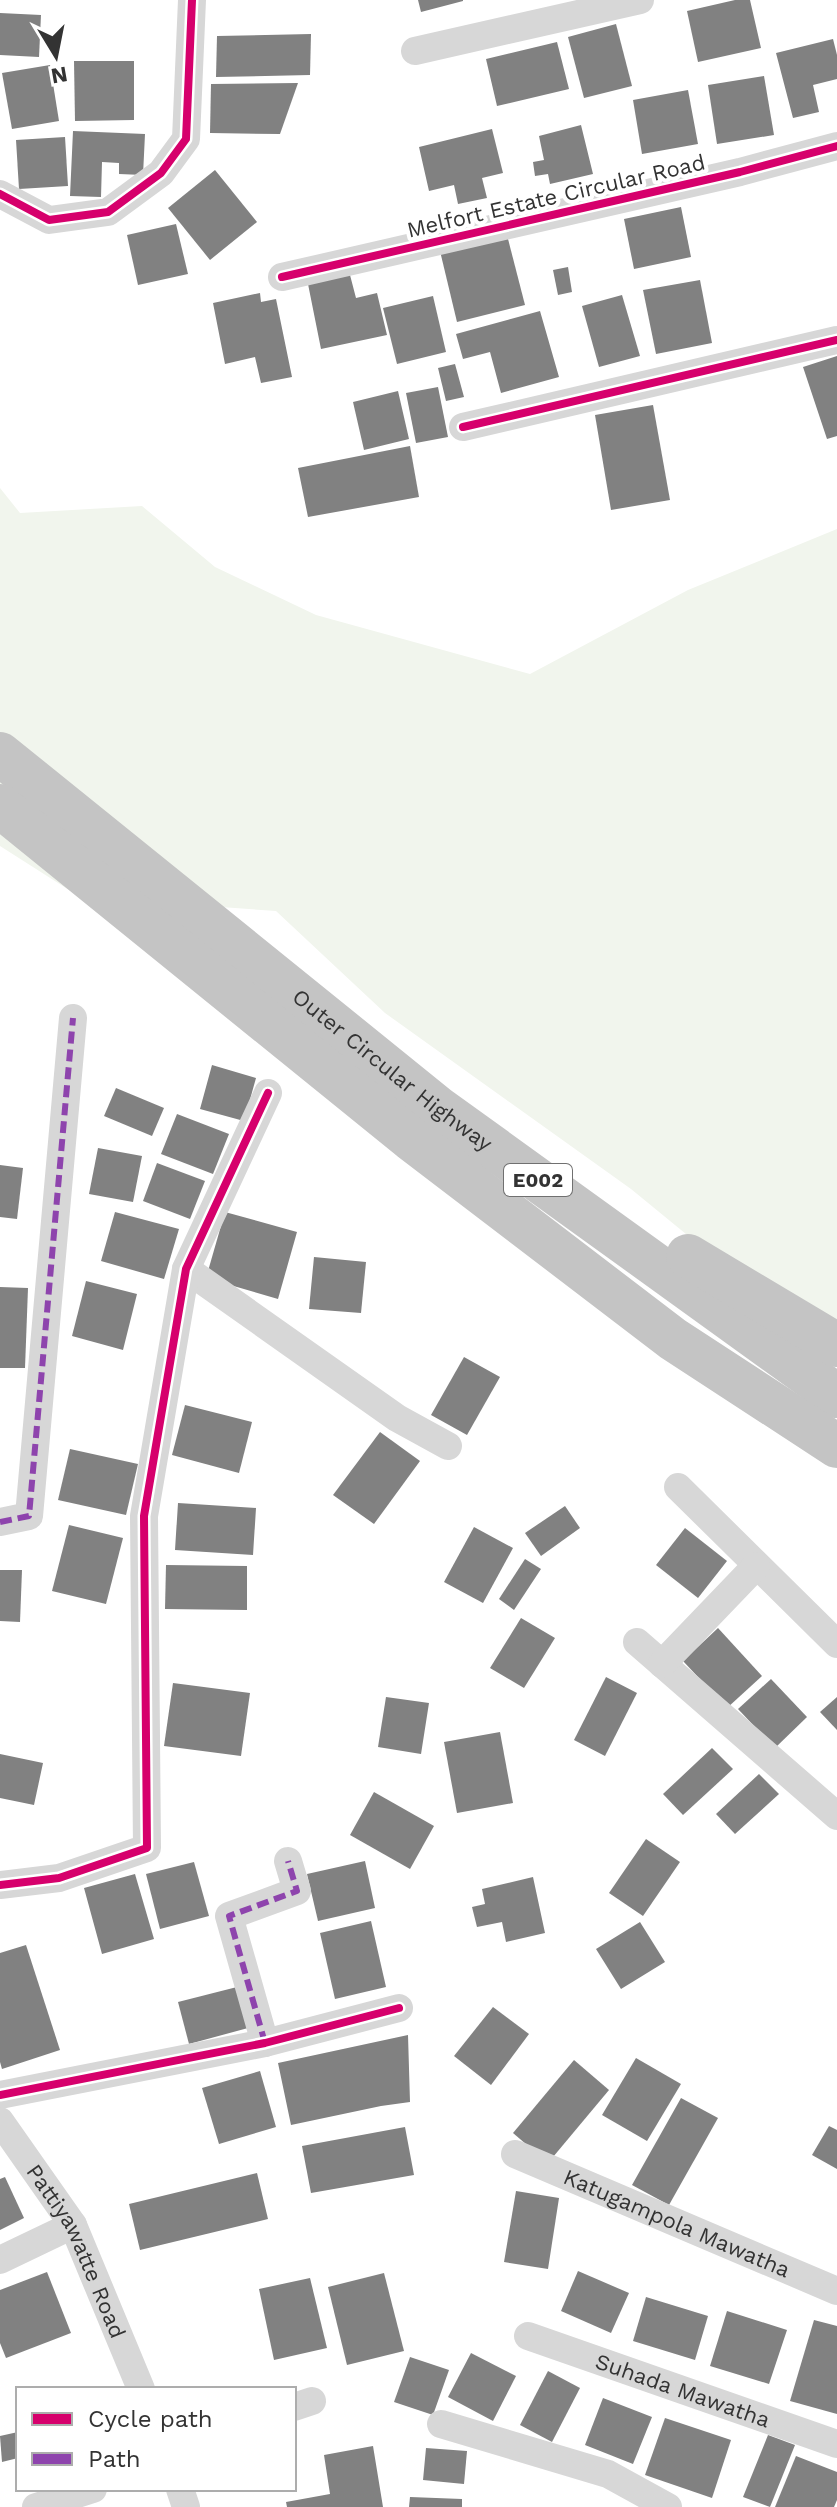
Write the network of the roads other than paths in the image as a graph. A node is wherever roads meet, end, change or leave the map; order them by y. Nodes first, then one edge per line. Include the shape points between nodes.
1 (192, 0) edge
2 (640, 0) edge
3 (415, 51) dead end
4 (837, 146) edge
5 (0, 194) edge
6 (282, 277) dead end
7 (837, 340) edge
8 (463, 427) dead end
9 (0, 754) edge
10 (0, 806) edge
11 (234, 968) junction
12 (73, 1018) dead end
13 (268, 1093) dead end
14 (438, 1108) junction
15 (186, 1269) junction
16 (673, 1339) junction
17 (837, 1345) edge
18 (837, 1396) edge
19 (448, 1446) dead end
20 (837, 1446) edge
21 (837, 1474) edge
22 (678, 1487) dead end
23 (0, 1522) edge
24 (756, 1566) junction
25 (637, 1642) dead end
26 (837, 1644) edge
27 (662, 1664) junction
28 (837, 1816) edge
29 (288, 1861) dead end
30 (0, 1885) edge
31 (399, 2008) dead end
32 (265, 2043) junction
33 (0, 2095) edge
34 (0, 2121) edge
35 (515, 2154) dead end
36 (73, 2225) junction
37 (0, 2260) edge
38 (837, 2291) edge
39 (528, 2336) dead end
40 (140, 2387) edge
41 (441, 2424) dead end
42 (837, 2444) edge
43 (87, 2491) edge
44 (36, 2507) edge
45 (668, 2507) edge

1 - 5 street via 186,139 161,173 108,212 49,220
2 - 3 street
4 - 6 street, Melfort Estate Circular Road
7 - 8 street
9 - 11 highway, Outer Circular Highway / E002 via 75,817
10 - 11 highway, Outer Circular Highway / E002
11 - 14 highway, Outer Circular Highway / E002
11 - 16 highway, Outer Circular Highway / E002 via 411,1139
12 - 23 street via 29,1516
13 - 15 street
14 - 17 highway
14 - 18 highway, Outer Circular Highway / E002
15 - 19 street via 397,1418
15 - 30 street via 144,1516 147,1848 59,1878
16 - 20 highway, Outer Circular Highway / E002
16 - 21 highway
22 - 24 street
24 - 26 street
24 - 27 street
25 - 27 street
27 - 28 street
29 - 32 street via 297,1891 229,1916
31 - 32 street
32 - 33 street
34 - 36 street, Pattiyawatte Road
35 - 38 street, Katugampola Mawatha
36 - 37 street
36 - 40 street, Pattiyawatte Road
39 - 42 street, Suhada Mawatha
41 - 45 street via 608,2474
43 - 44 street

